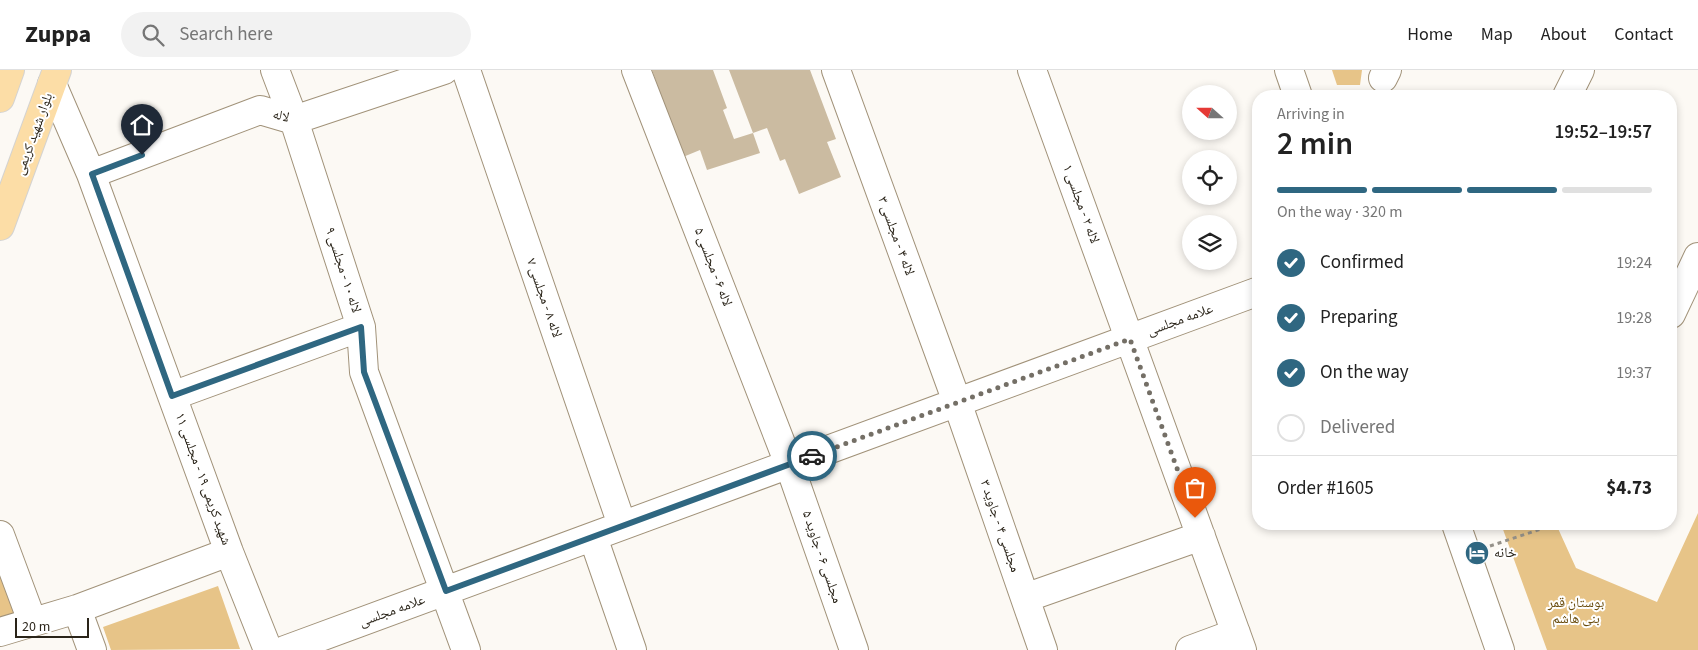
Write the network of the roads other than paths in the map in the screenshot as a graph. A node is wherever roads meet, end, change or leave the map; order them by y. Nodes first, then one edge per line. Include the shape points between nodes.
1 (10, 70) edge
2 (275, 70) edge
3 (444, 70) edge
4 (466, 70) edge
5 (636, 70) edge
6 (836, 70) edge
7 (1032, 70) edge
8 (1289, 70) edge
9 (1580, 70) edge
10 (55, 77) edge
11 (1296, 90) edge
12 (1570, 90) edge
13 (0, 98) edge
14 (294, 120) junction
15 (92, 174) junction
16 (0, 226) edge
17 (1698, 258) edge
18 (1252, 294) edge
19 (1677, 302) edge
20 (361, 327) junction
21 (1130, 339) junction
22 (172, 396) junction
23 (957, 402) junction
24 (789, 464) junction
25 (622, 526) junction
26 (1458, 530) edge
27 (0, 535) edge
28 (1201, 536) junction
29 (593, 537) junction
30 (229, 552) junction
31 (446, 591) junction
32 (1025, 598) junction
33 (77, 609) junction
34 (32, 622) junction
35 (0, 632) edge
36 (1239, 642) edge
37 (92, 650) edge
38 (268, 650) edge
39 (285, 650) edge
40 (466, 650) edge
41 (632, 650) edge
42 (854, 650) edge
43 (1043, 650) edge
44 (1190, 650) edge
45 (1500, 650) edge

1 - 13 main road
2 - 14 street, لاله ۱۰ - مجلسی ۹
3 - 14 street, لاله
4 - 25 street, لاله ۸ - مجلسی ۷
5 - 24 street, لاله ۶ - مجلسی ۵
6 - 23 street, لاله ۴ - مجلسی ۳
7 - 21 street, لاله ۲ - مجلسی ۱
8 - 11 street
9 - 12 street
10 - 15 street, شهید کریمی ۱۹ - مجلسی ۱۱
10 - 16 main road, بلوار شهید کریمی
14 - 15 street, لاله via 260,110
14 - 20 street, لاله ۱۰ - مجلسی ۹
15 - 22 street, شهید کریمی ۱۹ - مجلسی ۱۱
17 - 19 street
18 - 21 street, علامه مجلسی
20 - 22 street
20 - 31 street, لاله ۱۰ - مجلسی ۹ via 364,372
21 - 23 street, علامه مجلسی
21 - 28 street, لاله ۲ - مجلسی ۱
22 - 30 street, شهید کریمی ۱۹ - مجلسی ۱۱
23 - 24 street, علامه مجلسی
23 - 32 street, مجلسی ۴ - جاوید ۳
24 - 25 street, علامه مجلسی
24 - 42 street, مجلسی ۶ - جاوید ۵
25 - 29 street, علامه مجلسی
26 - 45 street
27 - 34 street
28 - 32 street
28 - 36 street, لاله ۲ - مجلسی ۱
29 - 31 street, علامه مجلسی
29 - 41 street
30 - 33 street
30 - 38 street, شهید کریمی ۱۹ - مجلسی ۱۱
31 - 39 street, علامه مجلسی
31 - 40 street, لاله ۱۰ - مجلسی ۹
32 - 43 street, مجلسی ۴ - جاوید ۳
33 - 34 street
33 - 37 street
34 - 35 street
36 - 44 street

